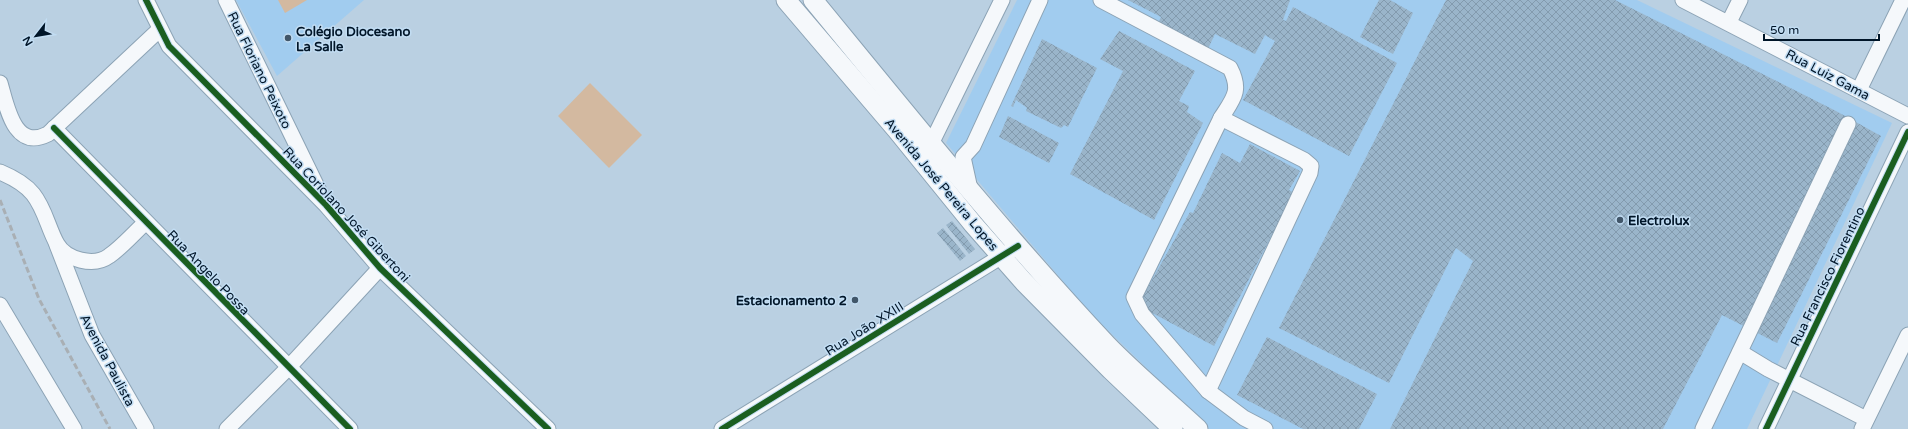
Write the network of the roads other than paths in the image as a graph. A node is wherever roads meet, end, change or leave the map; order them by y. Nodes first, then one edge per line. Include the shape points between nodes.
1 (146, 0) edge
2 (226, 0) edge
3 (786, 0) edge
4 (813, 0) edge
5 (1002, 0) edge
6 (1040, 0) edge
7 (1101, 0) edge
8 (1683, 0) edge
9 (1740, 0) edge
10 (1904, 0) edge
11 (1729, 22) junction
12 (160, 29) junction
13 (0, 83) edge
14 (1859, 90) junction
15 (1908, 116) edge
16 (1221, 118) junction
17 (1848, 124) dead end
18 (54, 128) junction
19 (1908, 132) edge
20 (924, 149) junction
21 (0, 172) edge
22 (964, 199) junction
23 (326, 205) junction
24 (145, 223) junction
25 (57, 245) junction
26 (1018, 246) junction
27 (1002, 256) junction
28 (380, 268) junction
29 (0, 305) edge
30 (1908, 335) edge
31 (1740, 352) junction
32 (288, 368) junction
33 (1789, 380) junction
34 (1208, 391) junction
35 (1864, 424) edge
36 (74, 429) edge
37 (146, 429) edge
38 (227, 429) edge
39 (350, 429) edge
40 (548, 429) edge
41 (722, 429) edge
42 (1173, 429) edge
43 (1198, 429) edge
44 (1265, 429) edge
45 (1703, 429) edge
46 (1766, 429) edge

1 - 12 street, Rua Coriolano José Gibertoni
2 - 23 street, Rua Floriano Peixoto
3 - 20 main road, Avenida José Pereira Lopes
4 - 20 main road, Avenida José Pereira Lopes
5 - 20 street
6 - 22 street via 972,146 963,157
7 - 16 street via 1230,68 1236,80 1235,95
8 - 11 street, Rua Luiz Gama
9 - 11 street
10 - 14 street
11 - 14 street, Rua Luiz Gama
12 - 18 street
12 - 23 street, Rua Coriolano José Gibertoni via 169,46
13 - 18 street via 11,118 23,134 31,139 40,138
14 - 15 street, Rua Luiz Gama
16 - 34 street via 1134,297 1142,314
16 - 34 street via 1311,166 1310,173
17 - 31 street
18 - 24 street, Rua Angelo Possa
19 - 33 street, Rua Francisco Fiorentino
20 - 22 main road, Avenida José Pereira Lopes
21 - 25 street, Avenida Paulista via 13,177 32,192 42,207
22 - 26 main road, Avenida José Pereira Lopes
22 - 27 main road, Avenida José Pereira Lopes
23 - 28 street, Rua Coriolano José Gibertoni
24 - 25 street via 103,259 95,261 73,258
24 - 32 street, Rua Angelo Possa
25 - 37 street, Avenida Paulista via 92,336
26 - 27 street, Rua João XXIII
26 - 43 main road, Avenida José Pereira Lopes via 1108,346
27 - 41 street, Rua João XXIII
27 - 42 main road, Avenida José Pereira Lopes via 1024,282
28 - 32 street
28 - 40 street, Rua Coriolano José Gibertoni
29 - 36 street
30 - 35 street
31 - 33 street
31 - 45 street
32 - 38 street
32 - 39 street, Rua Angelo Possa
33 - 35 street
33 - 46 street, Rua Francisco Fiorentino
34 - 44 street via 1244,418

